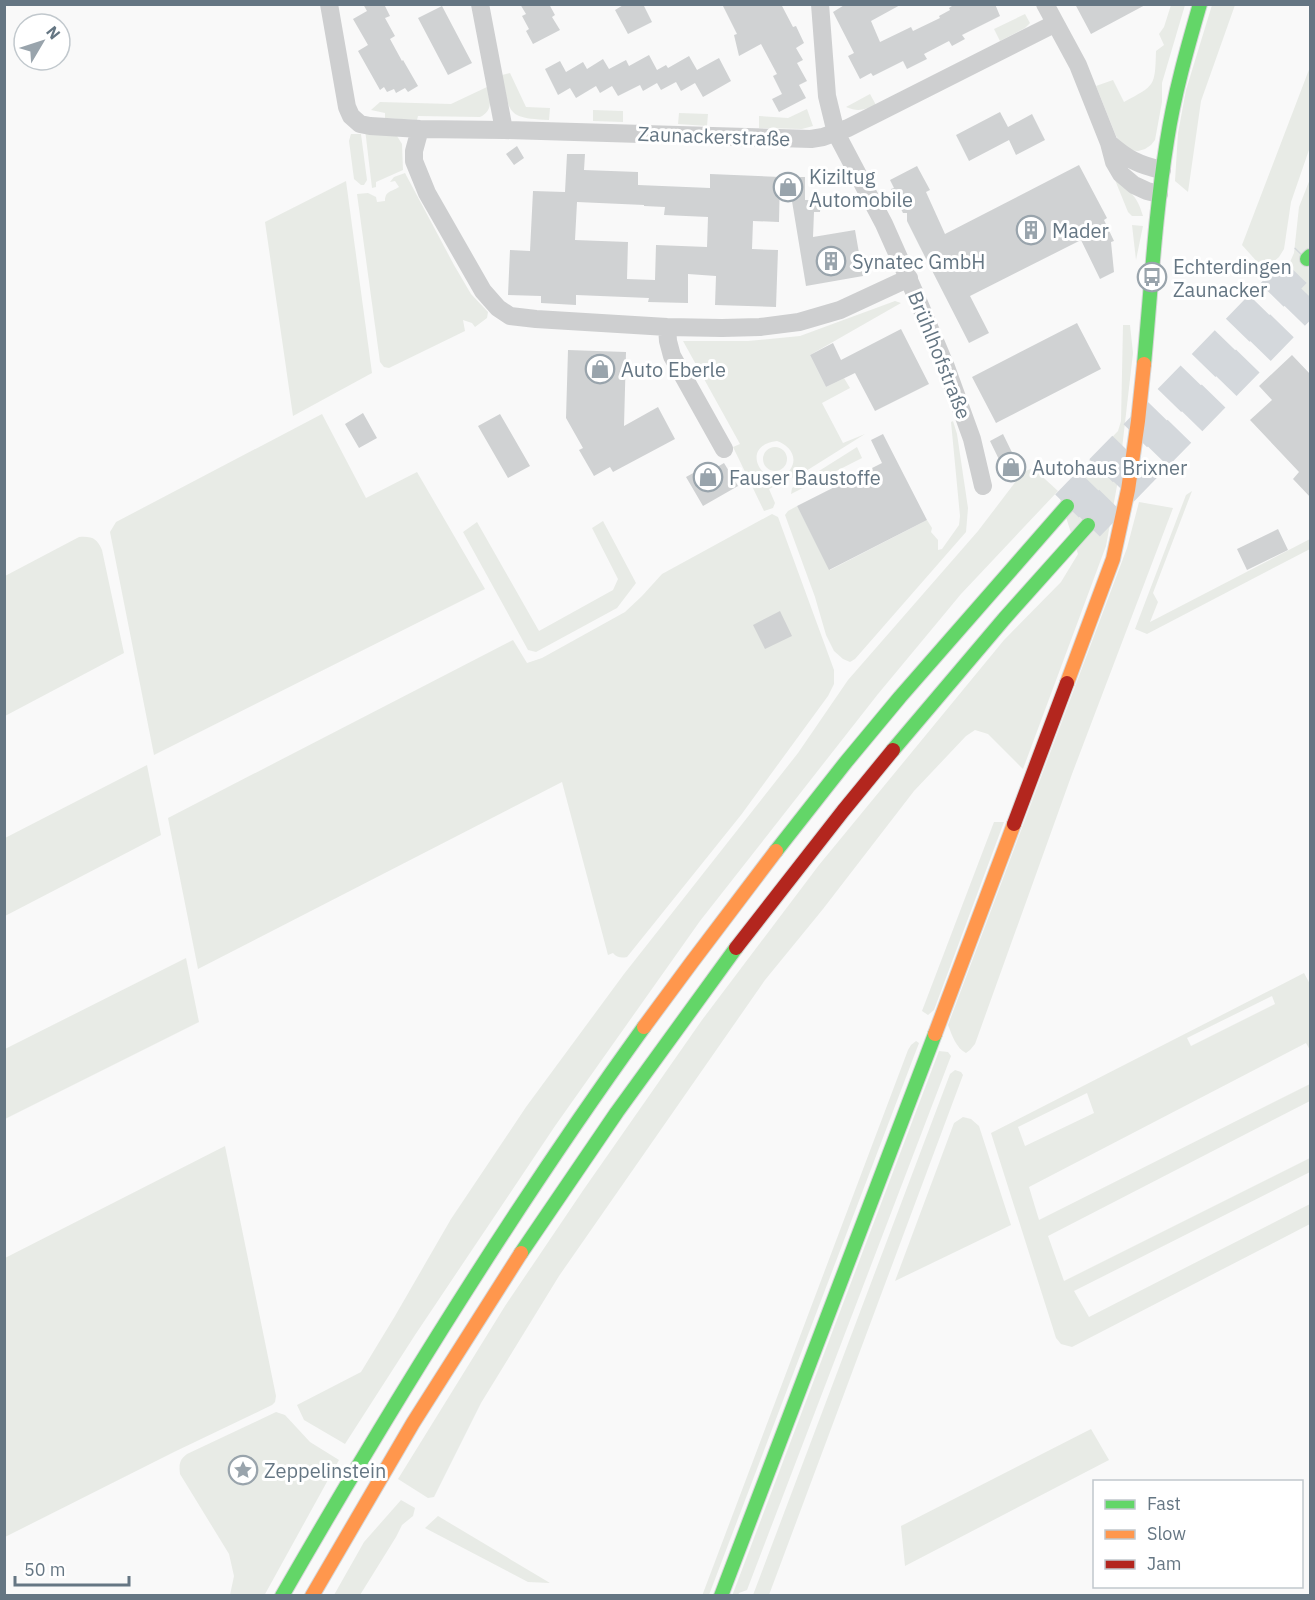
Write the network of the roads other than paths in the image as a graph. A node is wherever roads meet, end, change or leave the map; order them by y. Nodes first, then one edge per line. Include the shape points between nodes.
1 (329, 4) edge
2 (480, 4) edge
3 (820, 4) edge
4 (1045, 4) edge
5 (1200, 4) edge
6 (1054, 24) junction
7 (420, 129) junction
8 (504, 130) junction
9 (836, 133) junction
10 (1109, 143) junction
11 (1162, 170) junction
12 (1159, 194) junction
13 (909, 278) junction
14 (667, 327) junction
15 (724, 449) dead end
16 (983, 486) dead end
17 (1067, 506) tunnel mouth
18 (1088, 525) tunnel mouth
19 (282, 1596) edge
20 (312, 1596) edge
21 (722, 1596) edge

1 - 7 street, Zaunackerstraße via 351,116 370,126
2 - 8 street
3 - 9 street, Brühlhofstraße via 827,96
4 - 6 street
5 - 11 main road via 1169,120
6 - 9 street, Zaunackerstraße
6 - 10 street via 1078,65
7 - 8 street, Zaunackerstraße
7 - 14 street via 414,161 421,178 483,291 498,308 510,316 536,320
8 - 9 street, Zaunackerstraße via 811,139
9 - 13 street, Brühlhofstraße
10 - 11 street via 1128,159
10 - 12 street via 1121,174 1134,185
11 - 12 main road
12 - 21 main road via 1134,457 1113,559
13 - 14 street via 849,306 799,322 742,328
13 - 16 street, Brühlhofstraße via 955,389
14 - 15 street via 672,356
17 - 19 main road via 847,761 666,996 486,1257 368,1445
18 - 20 main road via 945,686 838,816 654,1059 509,1270 398,1447

